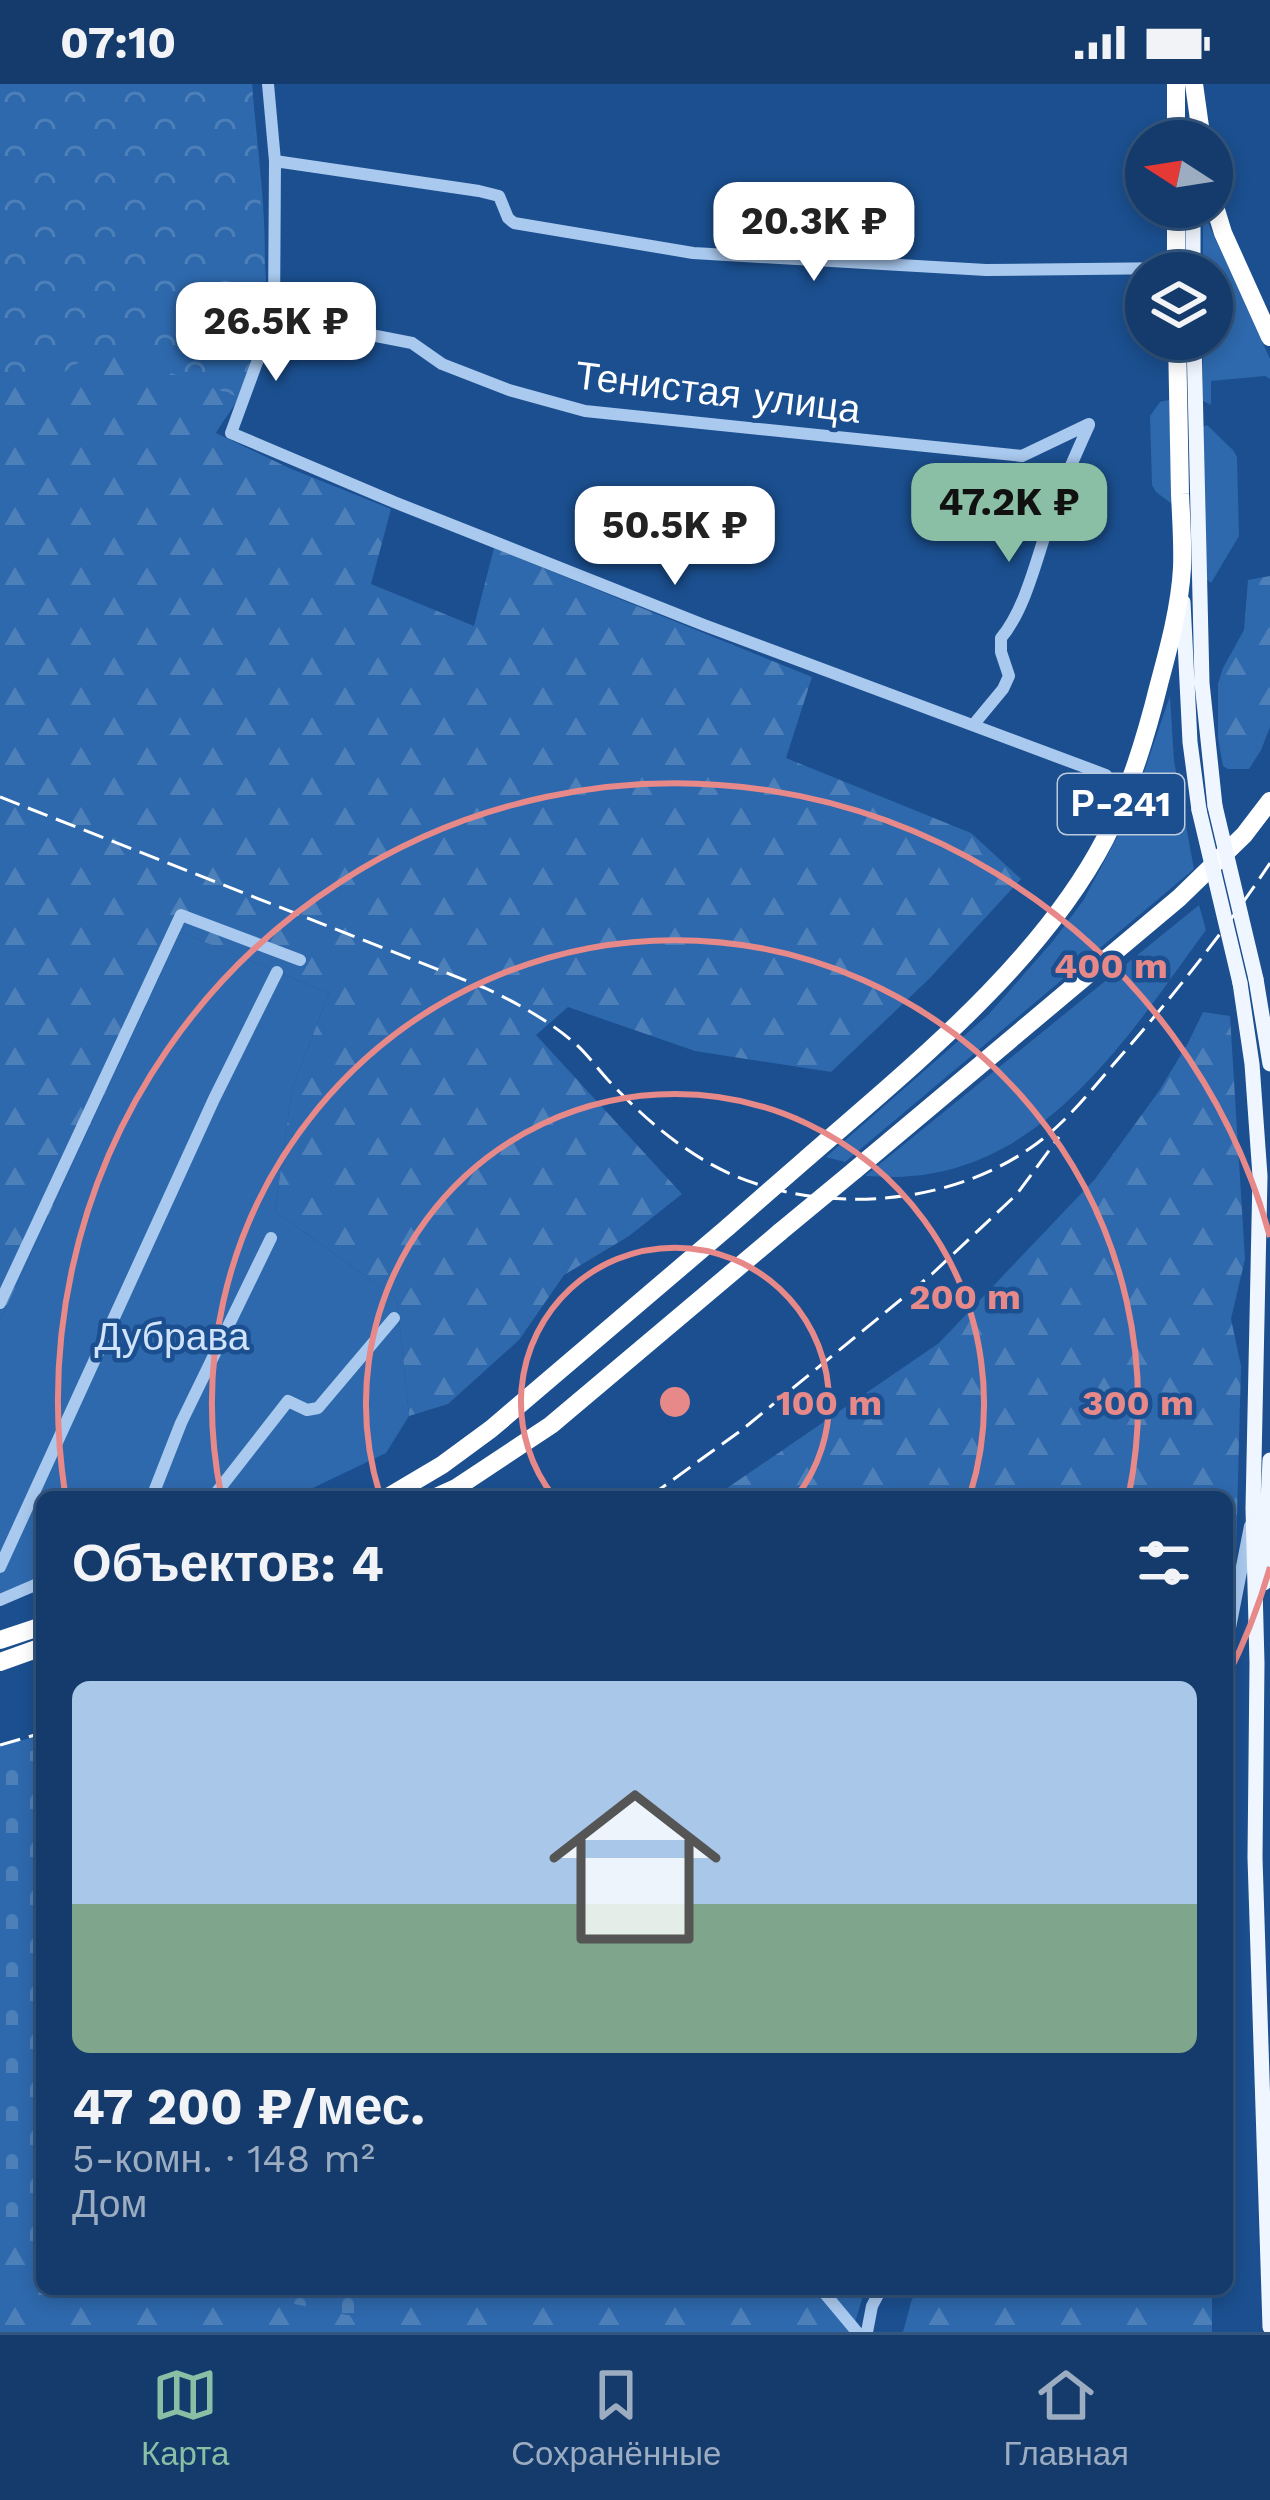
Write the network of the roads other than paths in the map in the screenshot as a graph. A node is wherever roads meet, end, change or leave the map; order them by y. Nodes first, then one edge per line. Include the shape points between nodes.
1 (268, 84) edge
2 (1176, 84) edge
3 (1193, 84) edge
4 (1176, 120) edge
5 (1193, 120) edge
6 (1199, 120) edge
7 (275, 161) junction
8 (1223, 228) edge
9 (1125, 271) edge
10 (274, 316) junction
11 (1270, 337) edge
12 (1177, 360) edge
13 (1194, 360) edge
14 (1182, 569) junction
15 (974, 724) junction
16 (1106, 775) dead end
17 (1270, 801) edge
18 (1207, 808) junction
19 (300, 960) dead end
20 (277, 971) dead end
21 (1248, 981) junction
22 (1270, 1064) edge
23 (271, 1238) dead end
24 (0, 1304) edge
25 (394, 1318) dead end
26 (1265, 1465) edge
27 (154, 1491) edge
28 (218, 1491) edge
29 (398, 1491) edge
30 (449, 1491) edge
31 (1253, 1509) junction
32 (0, 1567) edge
33 (36, 1585) edge
34 (0, 1600) edge
35 (1233, 1609) joint
36 (1256, 1620) junction
37 (36, 1628) edge
38 (0, 1640) edge
39 (36, 1649) edge
40 (0, 1662) edge
41 (1257, 1663) junction
42 (827, 2295) edge
43 (877, 2295) edge
44 (1270, 2327) edge
45 (862, 2332) edge

1 - 7 street
2 - 4 highway
3 - 5 main road
3 - 6 highway
7 - 9 street via 479,190 499,196 514,223 693,253
7 - 10 street
8 - 11 highway
10 - 15 street via 231,434
10 - 15 street, Тенистая улица via 412,343 442,364 585,412 1022,456 1089,424 1001,638 1009,676
12 - 14 highway, Р-241
13 - 18 main road
14 - 18 main road via 1190,742
14 - 29 highway, Р-241, bridge via 1168,651 1123,800 1048,924 928,1052 728,1227 491,1429
15 - 16 street
17 - 30 highway, Р-241, bridge via 1179,898 550,1425
18 - 21 main road, bridge
19 - 24 street via 181,915
20 - 32 street
21 - 22 main road
21 - 26 main road
23 - 27 street
25 - 28 street via 318,1408 288,1400
26 - 31 main road
26 - 41 main road
31 - 35 street
31 - 36 main road
33 - 34 street
35 - 36 street via 1249,1608
36 - 41 main road
37 - 38 highway
39 - 40 highway
41 - 44 main road
42 - 45 street
43 - 45 street

